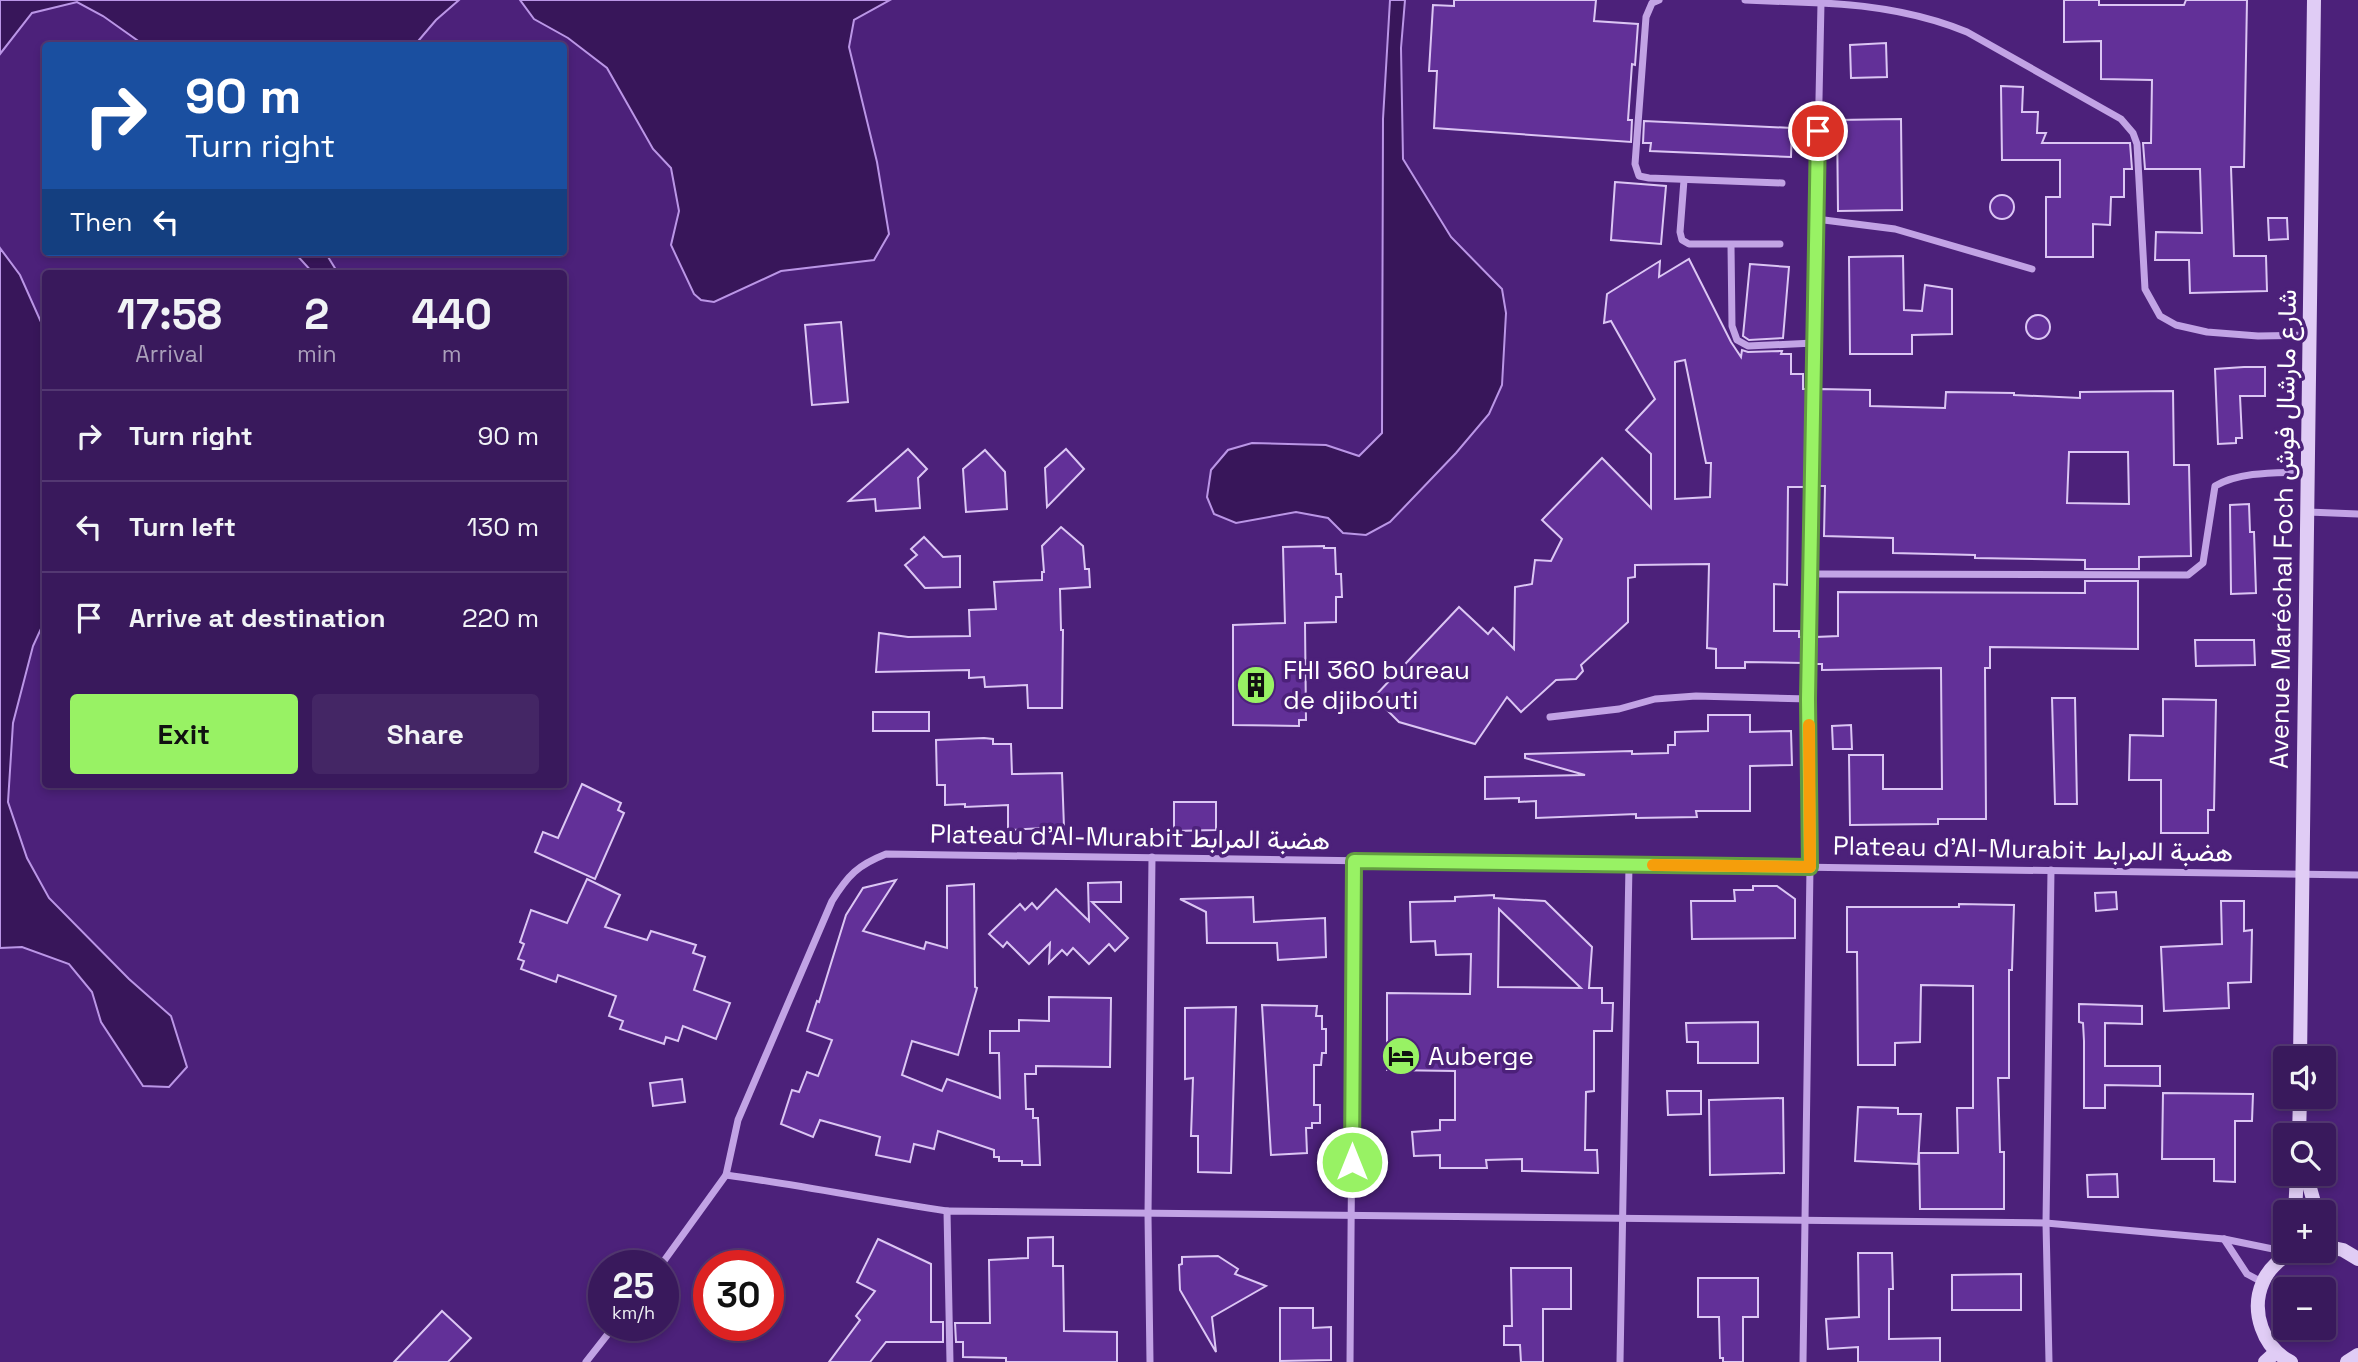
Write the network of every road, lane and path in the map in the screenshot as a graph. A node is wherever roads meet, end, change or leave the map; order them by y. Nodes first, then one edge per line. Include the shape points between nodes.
1 (1659, 0) edge
2 (1745, 0) edge
3 (2314, 0) edge
4 (1821, 3) junction
5 (1684, 180) junction
6 (1782, 183) dead end
7 (1816, 219) junction
8 (1780, 244) dead end
9 (1731, 246) junction
10 (2032, 269) dead end
11 (2310, 335) junction
12 (1814, 343) junction
13 (2308, 472) junction
14 (2308, 512) junction
15 (2358, 514) edge
16 (1810, 574) junction
17 (1808, 699) junction
18 (1550, 717) dead end
19 (1152, 857) junction
20 (1354, 861) junction
21 (1629, 865) junction
22 (1810, 867) junction
23 (2051, 870) junction
24 (2303, 874) junction
25 (2358, 875) edge
26 (2300, 1046) edge
27 (726, 1175) junction
28 (947, 1211) junction
29 (1148, 1214) junction
30 (1352, 1216) junction
31 (1621, 1219) junction
32 (1804, 1221) junction
33 (2046, 1223) junction
34 (2224, 1240) junction
35 (2336, 1247) edge
36 (2273, 1249) edge
37 (672, 1250) edge
38 (2358, 1259) edge
39 (2277, 1263) edge
40 (2263, 1282) junction
41 (602, 1341) edge
42 (2276, 1352) junction
43 (2358, 1355) edge
44 (586, 1362) edge
45 (950, 1362) edge
46 (1150, 1362) edge
47 (1350, 1362) edge
48 (1620, 1362) edge
49 (1803, 1362) edge
50 (2049, 1362) edge
51 (2265, 1362) edge
52 (2291, 1362) edge
53 (2347, 1362) edge

1 - 5 street via 1652,3 1646,17 1635,164 1639,176
2 - 4 street
3 - 11 street, Avenue Maréchal Foch شارع مارشال فوش
4 - 7 street
4 - 11 street via 1944,22 2121,119 2137,144 2145,289 2160,316 2207,332
5 - 6 street
5 - 9 street via 1682,240
7 - 10 street via 1895,229
7 - 12 street
8 - 9 street
9 - 12 street via 1732,327 1737,340 1748,346
11 - 13 street, Avenue Maréchal Foch شارع مارشال فوش
12 - 16 street
13 - 14 street, Avenue Maréchal Foch شارع مارشال فوش
13 - 16 street via 2262,474 2215,486 2203,563 2188,575
14 - 15 street
14 - 24 street, Avenue Maréchal Foch شارع مارشال فوش
16 - 17 street
17 - 18 street via 1696,696
17 - 22 street
19 - 20 street, Plateau d'Al-Murabit هضبة المرابط
19 - 27 street, Plateau d'Al-Murabit هضبة المرابط via 886,854 863,863 845,879 832,901 738,1119
19 - 29 street
20 - 21 street, Plateau d'Al-Murabit هضبة المرابط
20 - 30 street
21 - 22 street, Plateau d'Al-Murabit هضبة المرابط
21 - 31 street
22 - 23 street, Plateau d'Al-Murabit هضبة المرابط
22 - 32 street
23 - 24 street, Plateau d'Al-Murabit هضبة المرابط
23 - 33 street
24 - 25 street, Plateau d'Al-Murabit هضبة المرابط
24 - 26 street, Avenue Maréchal Foch شارع مارشال فوش
27 - 28 street
27 - 37 street, Plateau d'Al-Murabit هضبة المرابط
28 - 29 street
28 - 45 street
29 - 30 street
29 - 46 street
30 - 31 street
30 - 47 street
31 - 32 street
31 - 48 street
32 - 33 street
32 - 49 street
33 - 34 street
33 - 50 street
34 - 36 street
34 - 40 street via 2247,1274
35 - 38 street
39 - 40 street
40 - 42 street via 2259,1319
41 - 44 street
42 - 51 street
42 - 52 street
43 - 53 street

